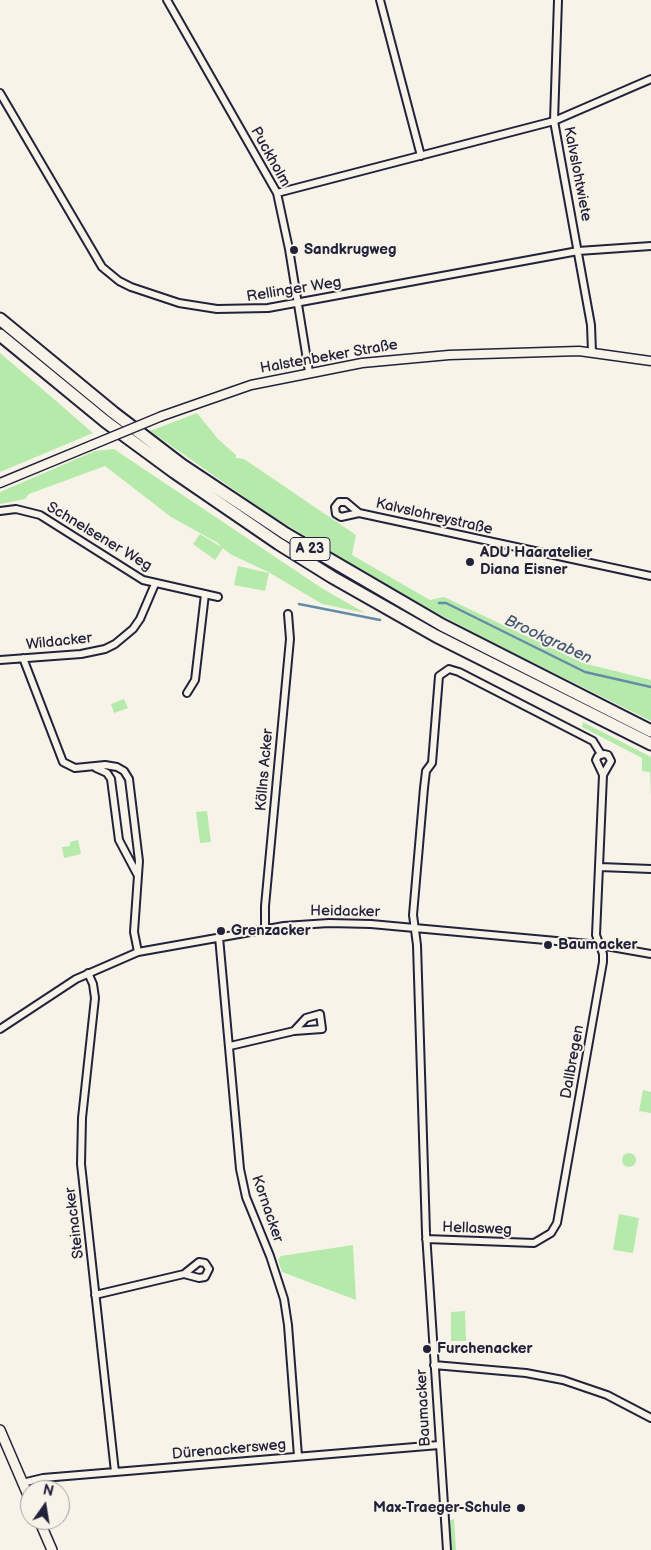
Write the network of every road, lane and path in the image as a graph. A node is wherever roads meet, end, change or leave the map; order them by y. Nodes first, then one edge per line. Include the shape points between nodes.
1 (167, 0) edge
2 (380, 0) edge
3 (558, 0) edge
4 (651, 79) edge
5 (0, 93) edge
6 (554, 120) junction
7 (421, 156) junction
8 (277, 193) junction
9 (651, 246) edge
10 (578, 251) junction
11 (298, 304) junction
12 (0, 319) edge
13 (0, 335) edge
14 (592, 352) junction
15 (651, 361) edge
16 (309, 372) junction
17 (0, 483) edge
18 (0, 511) edge
19 (359, 513) dead end
20 (651, 576) edge
21 (155, 584) junction
22 (205, 594) junction
23 (218, 597) dead end
24 (288, 614) dead end
25 (22, 658) junction
26 (0, 660) edge
27 (445, 670) joint
28 (187, 693) dead end
29 (651, 731) edge
30 (651, 744) edge
31 (601, 754) junction
32 (95, 767) junction
33 (603, 775) junction
34 (600, 867) junction
35 (651, 869) edge
36 (138, 875) junction
37 (265, 928) junction
38 (415, 928) junction
39 (219, 937) junction
40 (600, 945) junction
41 (138, 952) junction
42 (651, 954) edge
43 (88, 973) junction
44 (0, 1029) edge
45 (294, 1031) dead end
46 (230, 1046) junction
47 (426, 1239) junction
48 (527, 1243) joint
49 (184, 1274) dead end
50 (96, 1295) junction
51 (434, 1365) junction
52 (651, 1418) edge
53 (0, 1430) edge
54 (439, 1445) junction
55 (298, 1456) junction
56 (115, 1472) junction
57 (21, 1480) edge
58 (32, 1480) edge
59 (43, 1530) edge
60 (52, 1550) edge
61 (447, 1550) edge

1 - 8 street, Puckholm
2 - 7 street
3 - 6 street, Kalvslohtwiete
4 - 6 street
5 - 11 street, Rellinger Weg via 88,246 108,274 154,296 195,306 242,310
6 - 7 street
6 - 10 street, Kalvslohtwiete
7 - 8 street
8 - 11 street, Puckholm
9 - 10 street, Rellinger Weg
10 - 11 street, Rellinger Weg
10 - 14 street, Kalvslohtwiete via 591,325
11 - 16 street, Puckholm
12 - 29 highway, A 23 via 67,376 167,453 286,534 442,625
13 - 30 highway, A 23 via 113,427 279,544 436,636
14 - 15 street, Halstenbeker Straße
14 - 16 street, Halstenbeker Straße via 431,356
16 - 17 street, Halstenbeker Straße, bridge via 234,390
18 - 21 street, Schnelsener Weg via 16,509 40,515 143,580
19 - 20 street, Kalvslohreystraße
21 - 22 street
21 - 25 street, Wildacker via 137,624 116,644 93,652
22 - 23 street
22 - 28 street via 195,680
24 - 37 street, Köllns Acker via 290,639 264,906
25 - 26 street, Wildacker
25 - 32 street via 61,759 76,768
27 - 31 street, Dallbregen via 459,672 577,731 594,741
27 - 38 street, Baumacker via 438,680 432,763 426,771 413,915
31 - 33 street, Dallbregen via 596,762
31 - 33 street, Dallbregen via 608,755 611,761
32 - 36 street via 109,776 119,840
32 - 36 street via 117,766 129,779
33 - 34 street, Dallbregen
34 - 35 street
34 - 40 street, Dallbregen via 596,935
36 - 41 street via 134,932
37 - 38 street, Heidacker via 335,923
37 - 39 street, Heidacker
38 - 40 street, Heidacker
38 - 47 street, Baumacker
39 - 41 street, Heidacker
39 - 46 street, Kornacker
40 - 42 street, Heidacker
40 - 48 street, Dallbregen via 603,962 557,1223 547,1237
41 - 43 street, Heidacker
43 - 44 street, Heidacker
43 - 50 street, Steinacker via 94,984 95,998 82,1118 81,1164
45 - 46 street
46 - 55 street, Kornacker via 243,1185 277,1277 288,1325
47 - 48 street, Hellasweg
47 - 51 street, Baumacker
49 - 50 street
50 - 56 street, Steinacker
51 - 52 street via 526,1373 562,1380 607,1395
51 - 54 street, Baumacker
53 - 57 main road
54 - 55 street, Dürenackersweg
54 - 61 street, Baumacker
55 - 56 street, Dürenackersweg
56 - 58 street, Dürenackersweg
59 - 60 main road

